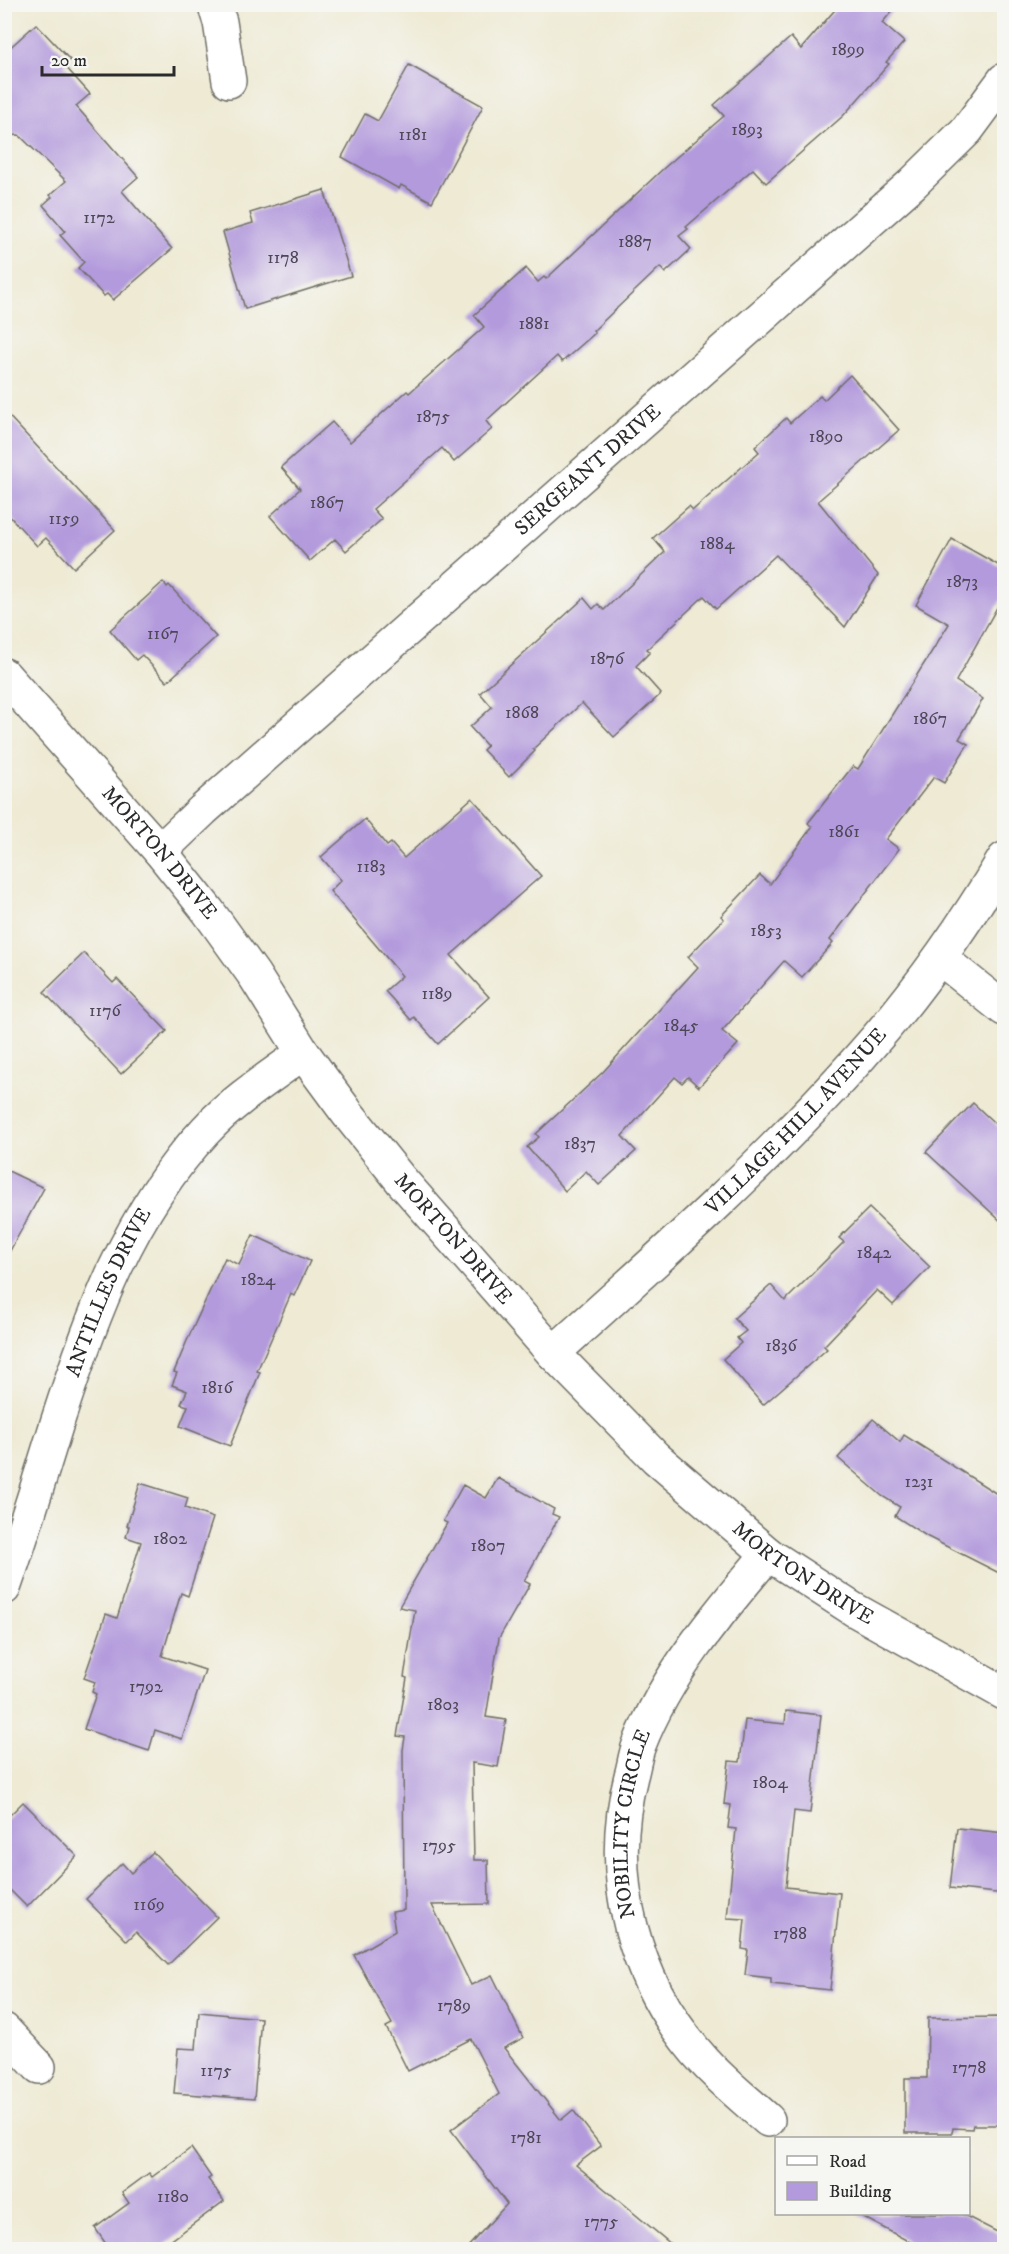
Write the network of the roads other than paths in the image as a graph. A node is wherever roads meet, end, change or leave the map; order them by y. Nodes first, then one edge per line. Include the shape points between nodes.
1 (214, 4) edge
2 (1005, 80) edge
3 (229, 81) dead end
4 (4, 675) edge
5 (160, 851) junction
6 (1005, 860) edge
7 (940, 958) junction
8 (1005, 1009) edge
9 (303, 1053) junction
10 (553, 1353) junction
11 (768, 1554) junction
12 (4, 1588) edge
13 (1005, 1693) edge
14 (4, 2030) edge
15 (39, 2067) dead end
16 (768, 2120) dead end

1 - 3 street
2 - 5 street, SERGEANT DRIVE via 967,130 912,184
4 - 5 street, MORTON DRIVE
5 - 9 street, MORTON DRIVE via 254,975
6 - 7 street, VILLAGE HILL AVENUE
7 - 8 street
7 - 10 street, VILLAGE HILL AVENUE via 862,1056 777,1146
9 - 10 street, MORTON DRIVE via 401,1180
9 - 12 street, ANTILLES DRIVE via 207,1128 175,1166 140,1219 83,1342
10 - 11 street, MORTON DRIVE via 656,1458
11 - 13 street, MORTON DRIVE via 853,1609
11 - 16 street, NOBILITY CIRCLE via 696,1644 639,1746 624,1803 620,1863 628,1920 646,1973 674,2022 705,2062
14 - 15 street

